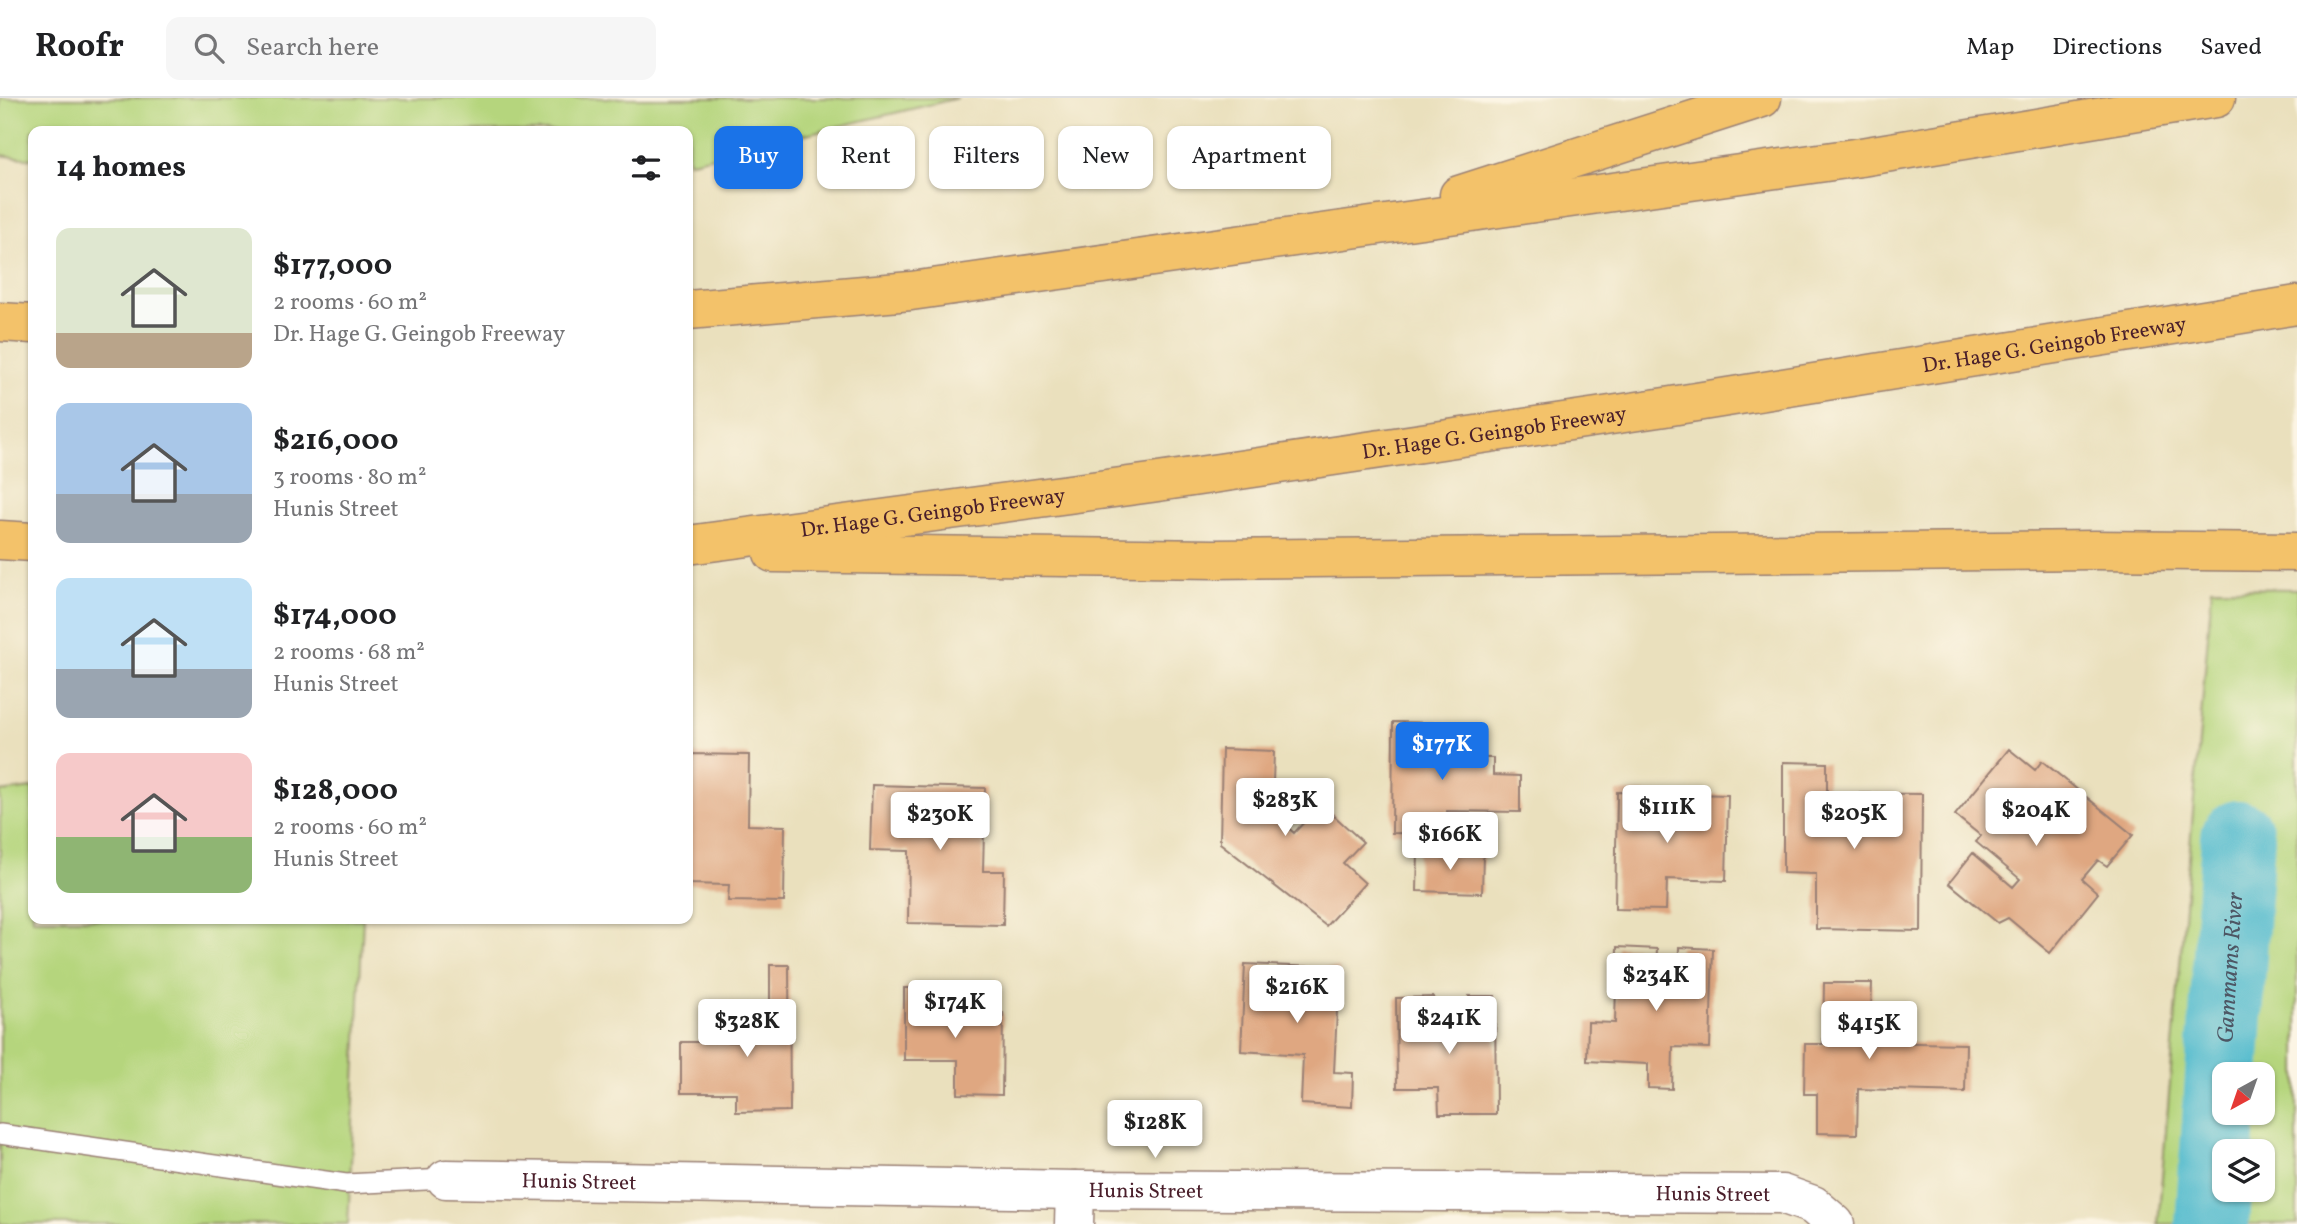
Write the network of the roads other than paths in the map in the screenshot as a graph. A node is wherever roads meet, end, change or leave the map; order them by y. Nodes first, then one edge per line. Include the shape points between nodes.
1 (1762, 98) edge
2 (2217, 98) edge
3 (1361, 227) junction
4 (2297, 305) edge
5 (693, 310) edge
6 (0, 322) edge
7 (28, 324) edge
8 (0, 540) edge
9 (28, 542) edge
10 (693, 544) edge
11 (693, 552) edge
12 (2297, 552) edge
13 (0, 1134) edge
14 (446, 1180) joint
15 (1074, 1207) edge
16 (1835, 1224) edge

1 - 3 highway
2 - 3 highway via 1861,157
3 - 5 highway via 911,291
4 - 10 highway, Dr. Hage G. Geingob Freeway via 1611,415
6 - 7 highway
8 - 9 highway
11 - 12 highway via 1215,559
13 - 14 lane via 346,1184
14 - 15 street, Hunis Street
15 - 16 street, Hunis Street via 1783,1194 1813,1205

